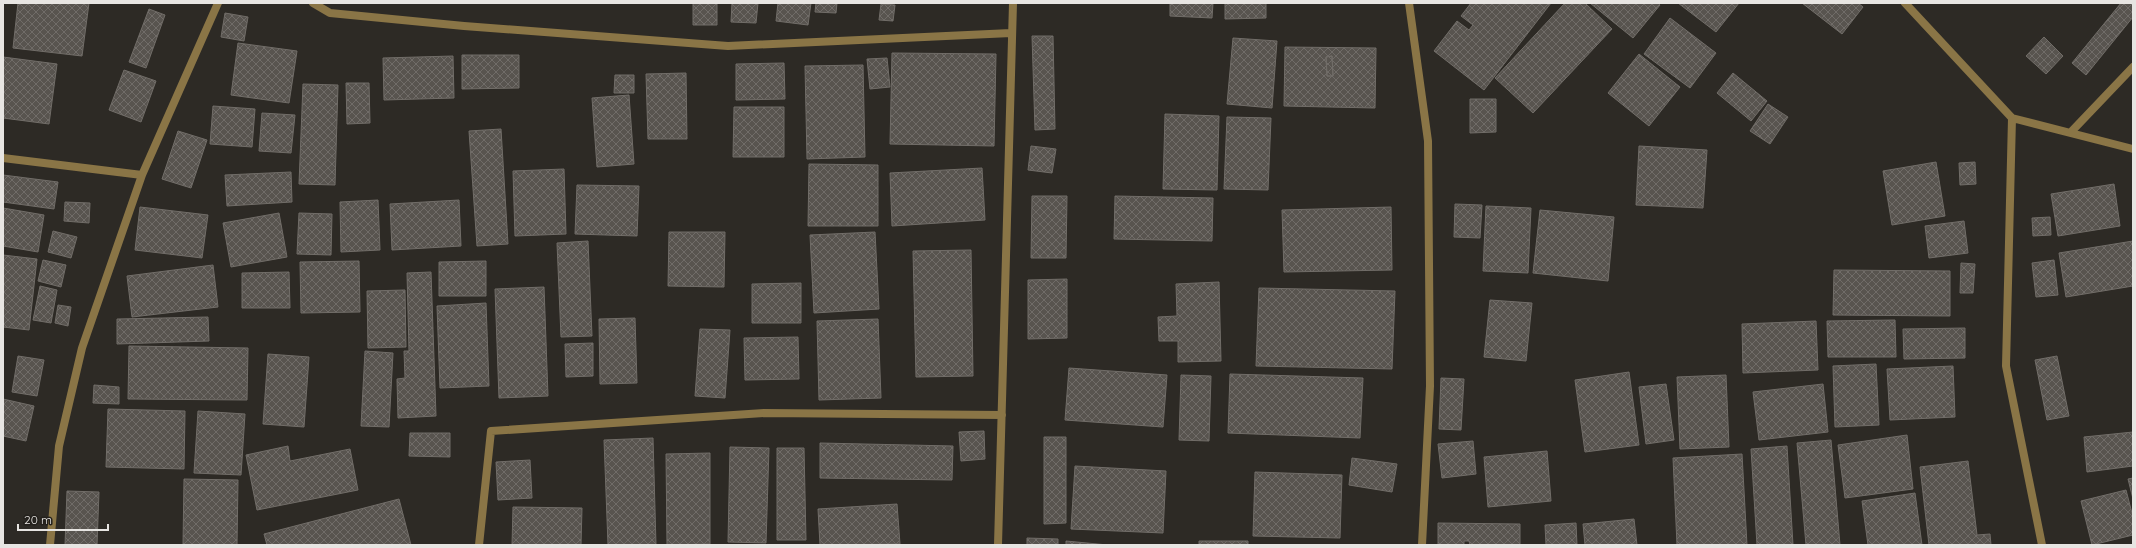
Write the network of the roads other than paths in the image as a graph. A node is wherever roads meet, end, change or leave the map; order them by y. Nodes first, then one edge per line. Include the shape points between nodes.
1 (218, 3) edge
2 (313, 3) edge
3 (1013, 3) edge
4 (1409, 3) edge
5 (1905, 3) edge
6 (1012, 33) junction
7 (2133, 67) edge
8 (2012, 118) junction
9 (2071, 132) junction
10 (2133, 149) edge
11 (3, 158) edge
12 (142, 176) junction
13 (1002, 415) junction
14 (50, 545) edge
15 (479, 545) edge
16 (998, 545) edge
17 (1422, 545) edge
18 (2042, 545) edge

1 - 12 street
2 - 6 street via 330,13 728,46
3 - 6 street
4 - 17 street via 1428,141 1430,386
5 - 8 street
6 - 13 street
7 - 9 street
8 - 9 street
8 - 18 street via 2006,366
9 - 10 street
11 - 12 street
12 - 14 street via 82,348 59,446
13 - 15 street via 764,412 491,431
13 - 16 street

